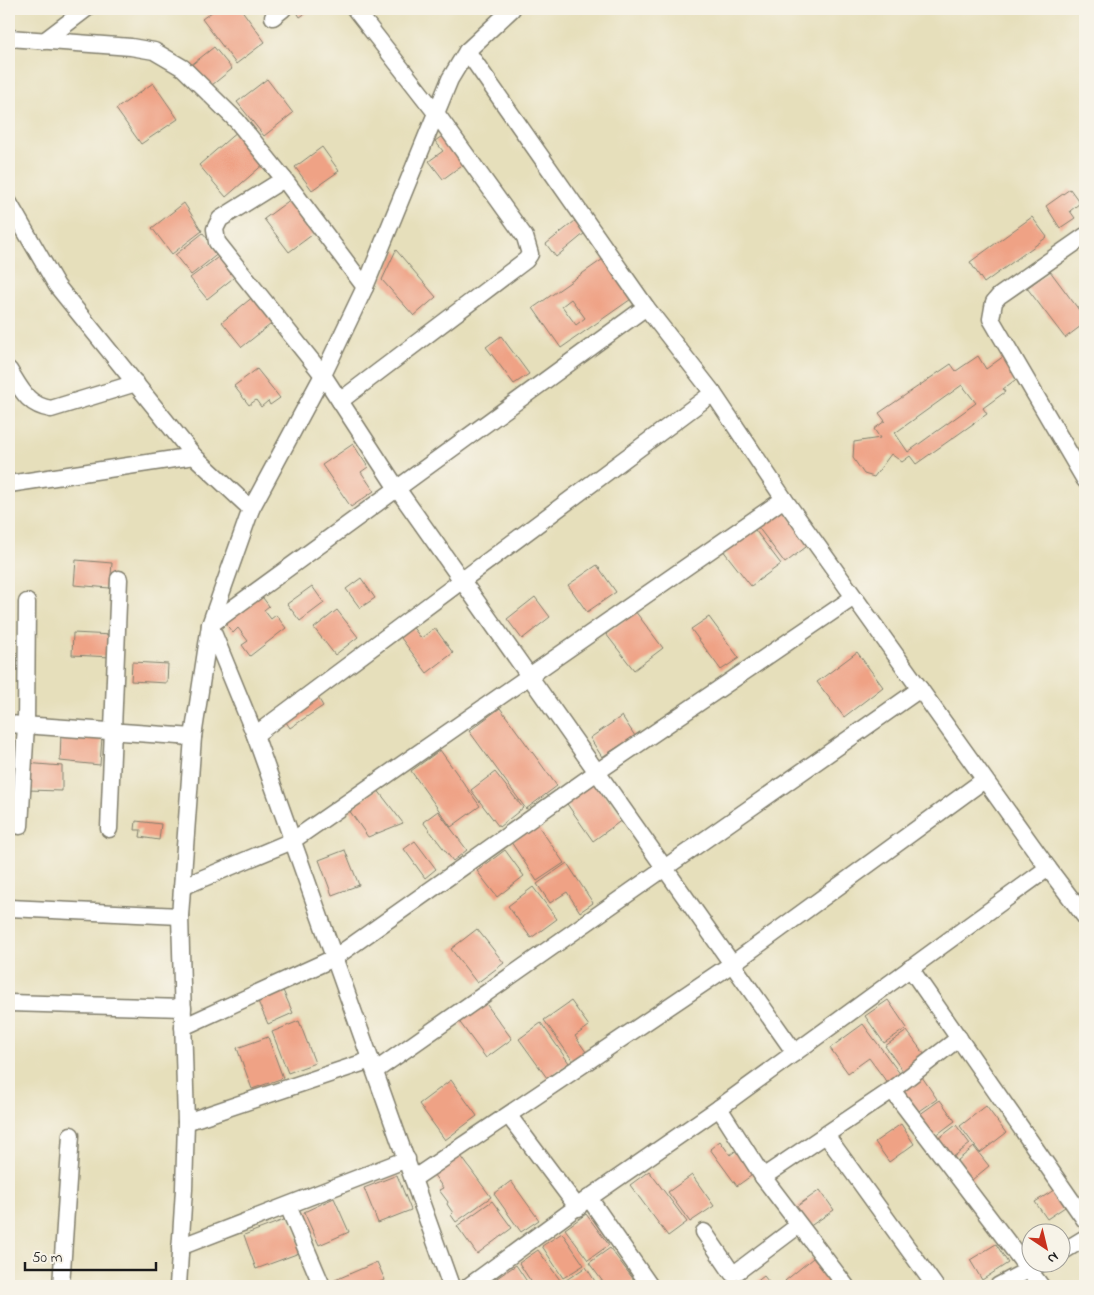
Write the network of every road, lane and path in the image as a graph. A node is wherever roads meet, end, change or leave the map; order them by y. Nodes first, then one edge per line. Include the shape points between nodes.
1 (86, 9) edge
2 (355, 9) edge
3 (511, 9) edge
4 (9, 38) edge
5 (44, 41) junction
6 (467, 51) junction
7 (436, 113) junction
8 (284, 179) junction
9 (9, 202) edge
10 (1085, 236) edge
11 (365, 287) junction
12 (646, 307) junction
13 (9, 370) edge
14 (323, 375) junction
15 (136, 383) junction
16 (713, 393) junction
17 (340, 401) junction
18 (194, 456) junction
19 (1085, 480) edge
20 (9, 484) edge
21 (396, 488) junction
22 (784, 499) junction
23 (251, 509) junction
24 (119, 579) dead end
25 (462, 581) junction
26 (854, 597) junction
27 (27, 602) dead end
28 (210, 625) junction
29 (530, 678) junction
30 (920, 689) junction
31 (9, 724) edge
32 (26, 725) junction
33 (112, 730) junction
34 (255, 735) junction
35 (193, 736) junction
36 (597, 772) junction
37 (984, 780) junction
38 (20, 826) dead end
39 (109, 828) dead end
40 (292, 842) junction
41 (664, 868) junction
42 (1048, 868) junction
43 (182, 887) junction
44 (9, 908) edge
45 (180, 916) junction
46 (1085, 917) edge
47 (334, 958) junction
48 (732, 964) junction
49 (910, 968) junction
50 (9, 1003) edge
51 (183, 1008) junction
52 (183, 1027) junction
53 (959, 1038) junction
54 (795, 1053) junction
55 (373, 1065) junction
56 (892, 1090) junction
57 (719, 1108) junction
58 (509, 1116) junction
59 (186, 1122) junction
60 (71, 1135) dead end
61 (826, 1135) junction
62 (407, 1159) junction
63 (763, 1177) junction
64 (414, 1179) junction
65 (583, 1203) junction
66 (288, 1206) junction
67 (1085, 1220) edge
68 (799, 1225) junction
69 (704, 1232) dead end
70 (1085, 1238) edge
71 (1072, 1246) edge
72 (180, 1247) junction
73 (1022, 1250) edge
74 (1026, 1272) edge
75 (1037, 1272) edge
76 (642, 1284) edge
77 (62, 1286) edge
78 (178, 1286) edge
79 (322, 1286) edge
80 (451, 1286) edge
81 (469, 1286) edge
82 (846, 1286) edge
83 (935, 1286) edge
84 (998, 1286) edge
85 (1041, 1286) edge

1 - 5 street
2 - 7 street
3 - 6 street
4 - 5 street
5 - 8 street via 131,46 154,51 183,68 237,121
6 - 7 street via 450,79
6 - 12 street
7 - 11 street
7 - 17 street via 525,237 530,254
8 - 11 street
8 - 14 street via 220,219 215,235 217,242
9 - 15 street via 57,286
10 - 19 street via 999,296 990,319
11 - 14 street
12 - 16 street
12 - 21 street
13 - 15 street via 24,395 37,406 51,409
14 - 17 street
14 - 23 street
15 - 18 street
16 - 22 street
16 - 25 street
17 - 21 street
18 - 20 street
18 - 23 street
21 - 25 street
21 - 28 street
22 - 26 street
22 - 29 street
23 - 28 street
24 - 33 street
25 - 29 street
25 - 34 street
26 - 30 street
26 - 36 street
27 - 32 street
28 - 34 street
28 - 35 street
29 - 36 street
29 - 40 street
30 - 37 street
30 - 41 street
31 - 32 street
32 - 33 street
32 - 38 street
33 - 35 street
33 - 39 street
34 - 40 street
35 - 43 street
36 - 41 street
36 - 47 street
37 - 42 street
37 - 48 street
40 - 43 street
40 - 47 street
41 - 48 street
41 - 55 street
42 - 46 street
42 - 49 street
43 - 45 street
44 - 45 street
45 - 51 street
47 - 52 street
47 - 55 street
48 - 54 street
48 - 58 street
49 - 53 street
49 - 54 street
50 - 51 street
51 - 52 street
52 - 59 street
53 - 56 street
53 - 67 street
54 - 57 street
55 - 59 street
55 - 62 street
56 - 61 street
56 - 73 street
57 - 63 street
57 - 65 street
58 - 64 street
58 - 65 street
59 - 72 street
60 - 77 street
61 - 63 street
61 - 83 street
62 - 64 street
62 - 66 street
63 - 68 street
64 - 80 street
65 - 76 street
65 - 81 street
66 - 72 street
66 - 79 street
68 - 69 street via 732,1273
68 - 82 street
70 - 71 street
72 - 78 street
74 - 84 street
75 - 85 street

